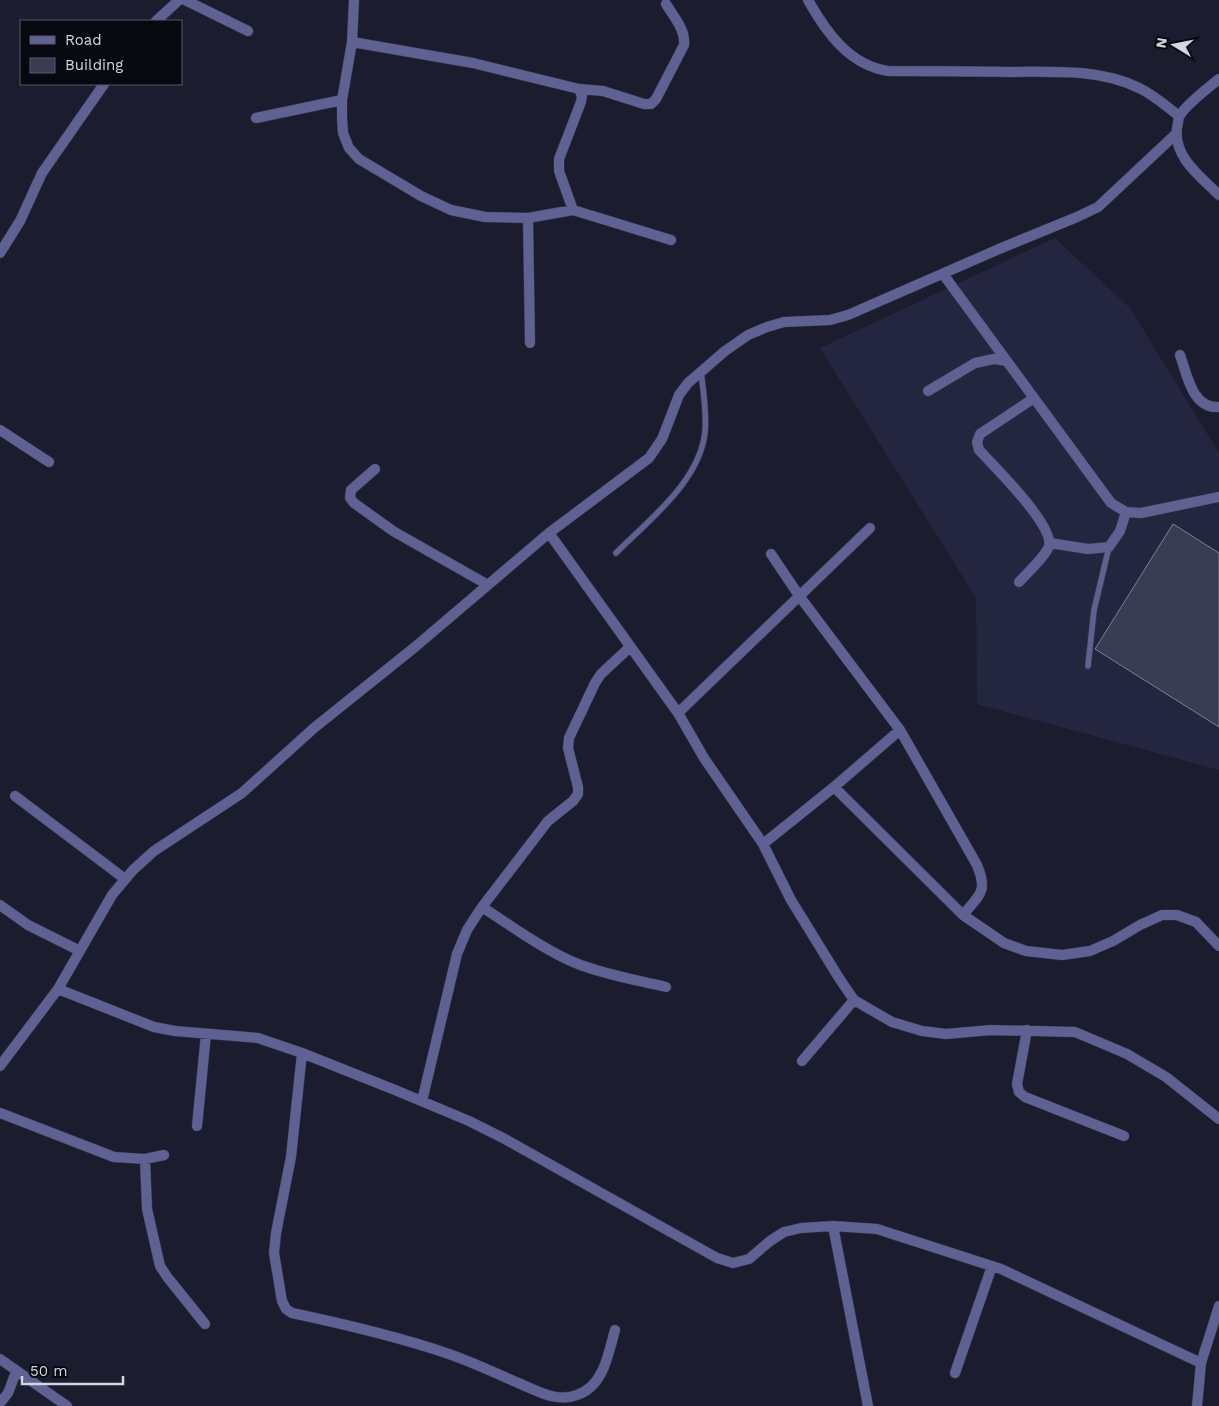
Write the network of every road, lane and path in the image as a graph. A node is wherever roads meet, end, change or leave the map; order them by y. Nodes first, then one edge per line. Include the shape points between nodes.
1 (179, 0) edge
2 (185, 0) edge
3 (354, 0) edge
4 (808, 0) edge
5 (666, 4) dead end
6 (157, 20) edge
7 (248, 31) dead end
8 (352, 42) junction
9 (1219, 79) edge
10 (103, 85) edge
11 (579, 89) junction
12 (342, 100) junction
13 (1179, 116) junction
14 (256, 118) dead end
15 (1177, 134) junction
16 (1219, 195) edge
17 (573, 210) junction
18 (528, 218) junction
19 (671, 240) dead end
20 (0, 253) edge
21 (943, 274) junction
22 (530, 344) dead end
23 (1180, 355) dead end
24 (1008, 361) junction
25 (702, 371) junction
26 (928, 391) dead end
27 (1034, 398) junction
28 (1219, 407) edge
29 (0, 430) edge
30 (49, 462) dead end
31 (375, 469) dead end
32 (1219, 497) edge
33 (1126, 512) junction
34 (870, 528) dead end
35 (549, 533) junction
36 (1050, 544) junction
37 (1109, 547) junction
38 (616, 553) dead end
39 (771, 554) dead end
40 (1019, 582) dead end
41 (488, 584) junction
42 (800, 597) junction
43 (630, 647) junction
44 (1088, 666) dead end
45 (678, 713) junction
46 (900, 730) junction
47 (834, 787) junction
48 (15, 796) dead end
49 (763, 844) junction
50 (125, 880) junction
51 (0, 905) edge
52 (482, 907) junction
53 (963, 915) junction
54 (1219, 946) edge
55 (80, 951) junction
56 (666, 987) dead end
57 (58, 989) junction
58 (854, 1000) junction
59 (1027, 1030) junction
60 (206, 1034) junction
61 (302, 1054) junction
62 (802, 1061) dead end
63 (0, 1066) edge
64 (422, 1101) junction
65 (0, 1113) edge
66 (1219, 1119) edge
67 (196, 1126) dead end
68 (1124, 1136) dead end
69 (164, 1155) dead end
70 (145, 1159) junction
71 (833, 1226) junction
72 (992, 1266) junction
73 (1219, 1306) edge
74 (205, 1324) dead end
75 (616, 1330) dead end
76 (0, 1359) edge
77 (1201, 1363) junction
78 (16, 1372) junction
79 (955, 1373) dead end
80 (0, 1403) edge
81 (67, 1406) edge
82 (868, 1406) edge
83 (1197, 1406) edge

1 - 6 street
2 - 7 street
3 - 8 street
4 - 13 street via 829,34 860,62 876,69 1057,72 1098,76 1139,88
5 - 11 street via 685,39 651,104 603,91
8 - 11 street via 473,63
8 - 12 street
9 - 13 street
10 - 20 street via 42,173 20,221
11 - 17 street via 581,102 558,159
12 - 14 street
12 - 18 street via 344,133 349,148 359,159 451,210 484,217
13 - 15 street
15 - 16 street via 1178,149 1185,160
15 - 21 street via 1098,207
17 - 18 street
17 - 19 street
18 - 22 street
21 - 24 street
21 - 25 street via 830,320 766,326 725,351
23 - 28 street via 1200,402
24 - 26 street via 994,359 975,363
24 - 27 street
25 - 35 street via 679,395 662,439 649,458
25 - 38 lane via 705,432 690,475 672,498
27 - 33 street via 1111,503
27 - 36 street via 980,434 977,442 979,450 1023,496
29 - 30 street
31 - 41 street via 351,490 350,498 354,503 393,531
32 - 33 street via 1141,513
33 - 37 street via 1120,531
34 - 42 street
35 - 41 street
35 - 43 street
36 - 37 street via 1088,549
36 - 40 street
37 - 44 lane via 1094,610
39 - 42 street
41 - 50 street via 314,728 242,793 154,851
42 - 45 street
42 - 46 street
43 - 45 street
43 - 52 street via 601,674 569,738 568,748 578,794 548,822
45 - 49 street via 704,758
46 - 47 street
46 - 53 street via 982,878 980,894
47 - 49 street
47 - 53 street
48 - 50 street
49 - 58 street via 791,900
50 - 55 street via 112,895
51 - 55 street via 28,925
52 - 56 street via 576,963
52 - 64 street via 457,954
53 - 54 street via 1004,943 1026,951 1062,955 1090,951 1162,915 1177,915 1196,922
55 - 57 street
57 - 60 street via 154,1027
57 - 63 street
58 - 59 street via 892,1022 922,1031 946,1034
58 - 62 street
59 - 66 street via 1075,1032 1119,1050 1166,1077
59 - 68 street via 1017,1084 1019,1092
60 - 61 street via 258,1038
60 - 67 street
61 - 64 street
61 - 75 street via 292,1158 274,1253 286,1309 448,1354 550,1397 576,1396 596,1383
64 - 71 street via 503,1138 717,1258 733,1263 749,1260 784,1232
65 - 70 street via 114,1157
69 - 70 street
70 - 74 street via 147,1209 160,1266
71 - 72 street via 877,1228
71 - 82 street
72 - 77 street
72 - 79 street
73 - 77 street
76 - 78 street
77 - 83 street
78 - 80 street via 8,1393
78 - 81 street

